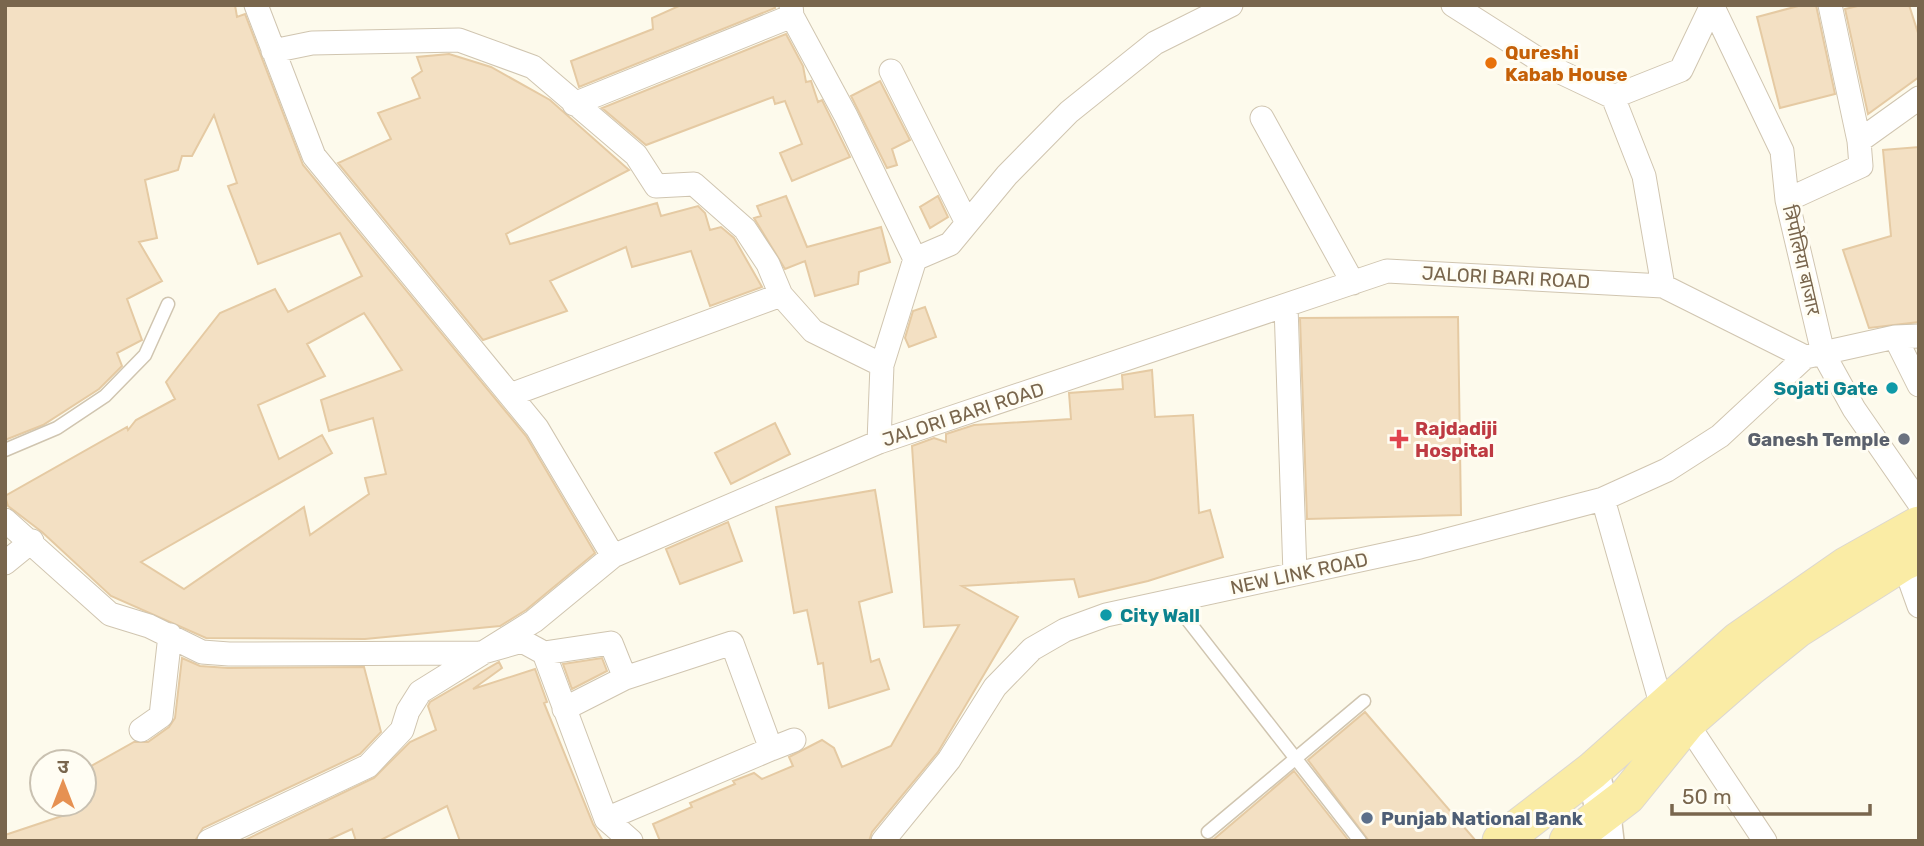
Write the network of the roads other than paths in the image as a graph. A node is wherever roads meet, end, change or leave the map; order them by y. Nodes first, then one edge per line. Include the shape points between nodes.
1 (256, 5) edge
2 (1231, 5) edge
3 (1453, 5) edge
4 (1712, 5) edge
5 (1830, 5) edge
6 (791, 10) edge
7 (273, 51) junction
8 (891, 71) dead end
9 (1613, 97) junction
10 (1919, 98) edge
11 (574, 104) junction
12 (1262, 118) dead end
13 (1859, 141) junction
14 (1787, 200) junction
15 (967, 223) junction
16 (915, 259) junction
17 (1353, 283) junction
18 (1663, 286) junction
19 (781, 295) junction
20 (169, 304) dead end
21 (1286, 306) junction
22 (1919, 336) edge
23 (1895, 337) junction
24 (1814, 355) junction
25 (883, 365) junction
26 (1919, 385) edge
27 (510, 395) junction
28 (879, 442) junction
29 (5, 450) edge
30 (1603, 499) junction
31 (1919, 503) edge
32 (5, 520) edge
33 (32, 541) junction
34 (1909, 544) edge
35 (613, 556) junction
36 (5, 563) edge
37 (1294, 574) junction
38 (1172, 600) junction
39 (1919, 606) edge
40 (170, 635) junction
41 (480, 653) junction
42 (544, 653) junction
43 (625, 678) junction
44 (1364, 701) dead end
45 (564, 709) junction
46 (1673, 710) junction
47 (141, 730) dead end
48 (794, 740) dead end
49 (771, 749) junction
50 (1295, 758) junction
51 (1592, 771) junction
52 (606, 819) junction
53 (1550, 824) edge
54 (1605, 828) edge
55 (1208, 832) dead end
56 (209, 841) edge
57 (631, 841) edge
58 (883, 841) edge
59 (1360, 841) edge
60 (1501, 841) edge
61 (1568, 841) edge
62 (1765, 841) edge

1 - 7 street
2 - 15 street via 1155,43 1069,112
3 - 9 street via 1552,68
4 - 9 street via 1681,70
4 - 14 street, त्रिपोलिया बाजार via 1782,151
5 - 13 street
6 - 11 street
6 - 16 street
7 - 11 street via 312,43 459,40 533,67
7 - 27 street via 314,156
8 - 15 street
9 - 18 street via 1644,176
10 - 13 street
11 - 19 street via 636,155 656,186 694,184 745,229
12 - 17 street
13 - 14 street via 1861,166
14 - 24 street, त्रिपोलिया बाजार
15 - 16 street via 950,244
16 - 25 street
17 - 18 street, JALORI BARI ROAD via 1387,271
17 - 21 street, JALORI BARI ROAD
18 - 24 street, JALORI BARI ROAD
19 - 25 street via 813,331
19 - 27 street
20 - 29 lane via 145,355 105,396 57,428
21 - 28 street, JALORI BARI ROAD
21 - 37 street
22 - 23 street
23 - 24 street
23 - 26 street
24 - 30 street, NEW LINK ROAD via 1720,436 1667,470
24 - 31 street, त्रिपोलिया बाजार
25 - 28 street
27 - 35 street via 537,428
28 - 35 street, JALORI BARI ROAD
30 - 37 street, NEW LINK ROAD
30 - 46 street
32 - 33 street
33 - 36 street
33 - 40 street via 110,614
34 - 39 street
34 - 46 main road via 1738,641
35 - 41 street, JALORI BARI ROAD via 534,621
37 - 38 street, NEW LINK ROAD
38 - 50 lane
38 - 58 street, NEW LINK ROAD via 1105,615 1032,649 995,687 949,760
40 - 41 street via 216,654
40 - 47 street via 161,716
41 - 42 street via 522,641
41 - 56 street, JALORI BARI ROAD via 420,692 402,730 368,766
42 - 43 street via 611,643
42 - 45 street
43 - 45 street
43 - 49 street via 732,643
44 - 50 lane
45 - 52 street
46 - 51 main road
46 - 54 main road via 1645,776
46 - 62 street
48 - 49 street
49 - 52 street
50 - 55 lane
50 - 59 lane
51 - 53 main road
51 - 54 street
52 - 57 street
53 - 60 main road
54 - 61 main road

